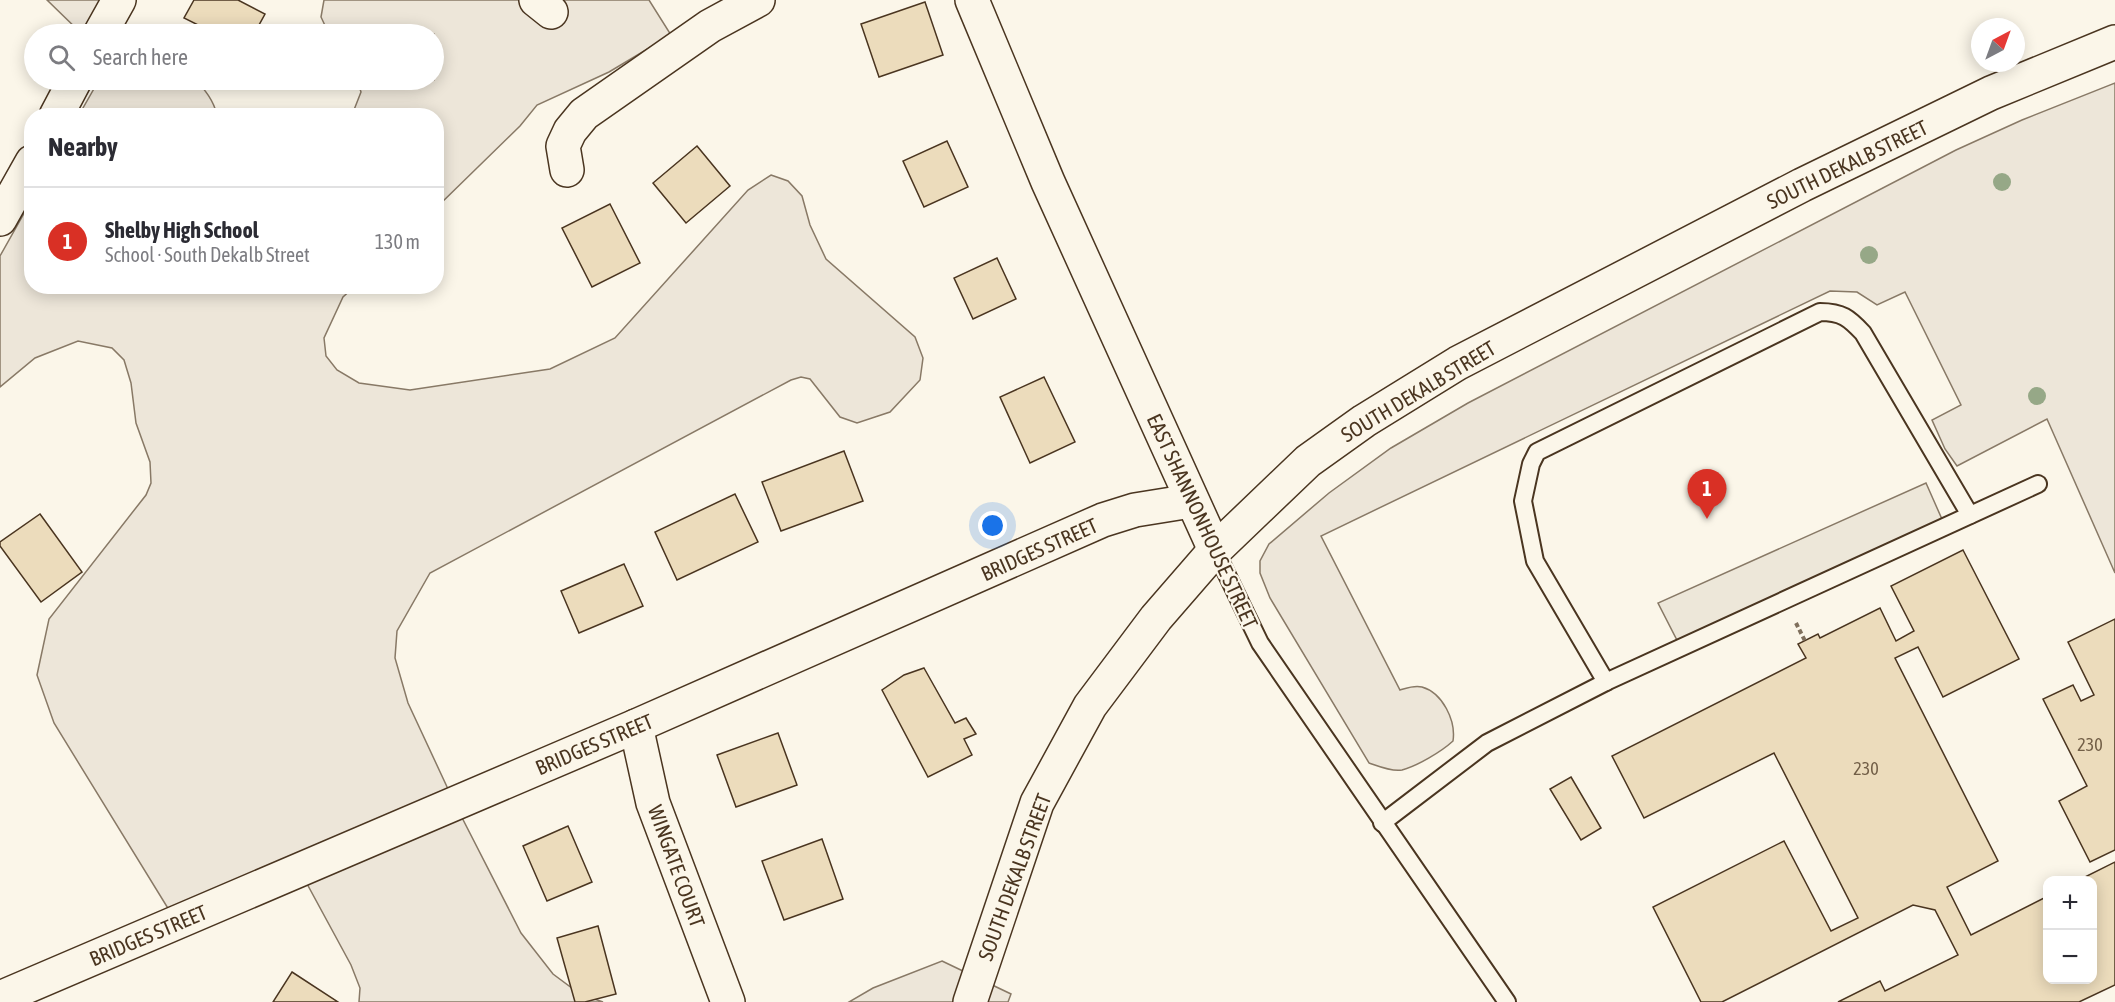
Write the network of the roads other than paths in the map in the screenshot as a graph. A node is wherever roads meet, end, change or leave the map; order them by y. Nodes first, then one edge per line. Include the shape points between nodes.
1 (119, 0) edge
2 (758, 0) edge
3 (972, 0) edge
4 (106, 24) edge
5 (2115, 42) edge
6 (70, 90) edge
7 (60, 108) edge
8 (567, 170) dead end
9 (24, 176) edge
10 (0, 219) edge
11 (2038, 484) dead end
12 (1191, 501) junction
13 (1970, 515) junction
14 (1215, 550) junction
15 (1606, 682) junction
16 (636, 726) junction
17 (1382, 822) junction
18 (0, 998) edge
19 (728, 1002) edge
20 (970, 1002) edge
21 (1507, 1002) edge

1 - 4 street
2 - 8 street via 710,26 584,114 563,146
3 - 12 street, EAST SHANNONHOUSE STREET via 1048,182
5 - 14 street, SOUTH DEKALB STREET via 1991,93 1802,185 1458,363 1364,420 1308,461
6 - 7 street
9 - 10 street
11 - 13 lane
12 - 14 street, EAST SHANNONHOUSE STREET
12 - 16 street, BRIDGES STREET via 1135,510 1103,520
13 - 15 lane
13 - 15 lane via 1863,333 1848,318 1820,312 1537,452 1523,501 1535,561
14 - 17 lane, EAST SHANNONHOUSE STREET via 1260,643
14 - 20 street, SOUTH DEKALB STREET via 1156,618 1090,706 1047,784 1037,803
15 - 17 lane via 1486,743
16 - 18 street, BRIDGES STREET
16 - 19 street, WINGATE COURT via 653,803
17 - 21 lane, EAST SHANNONHOUSE STREET

